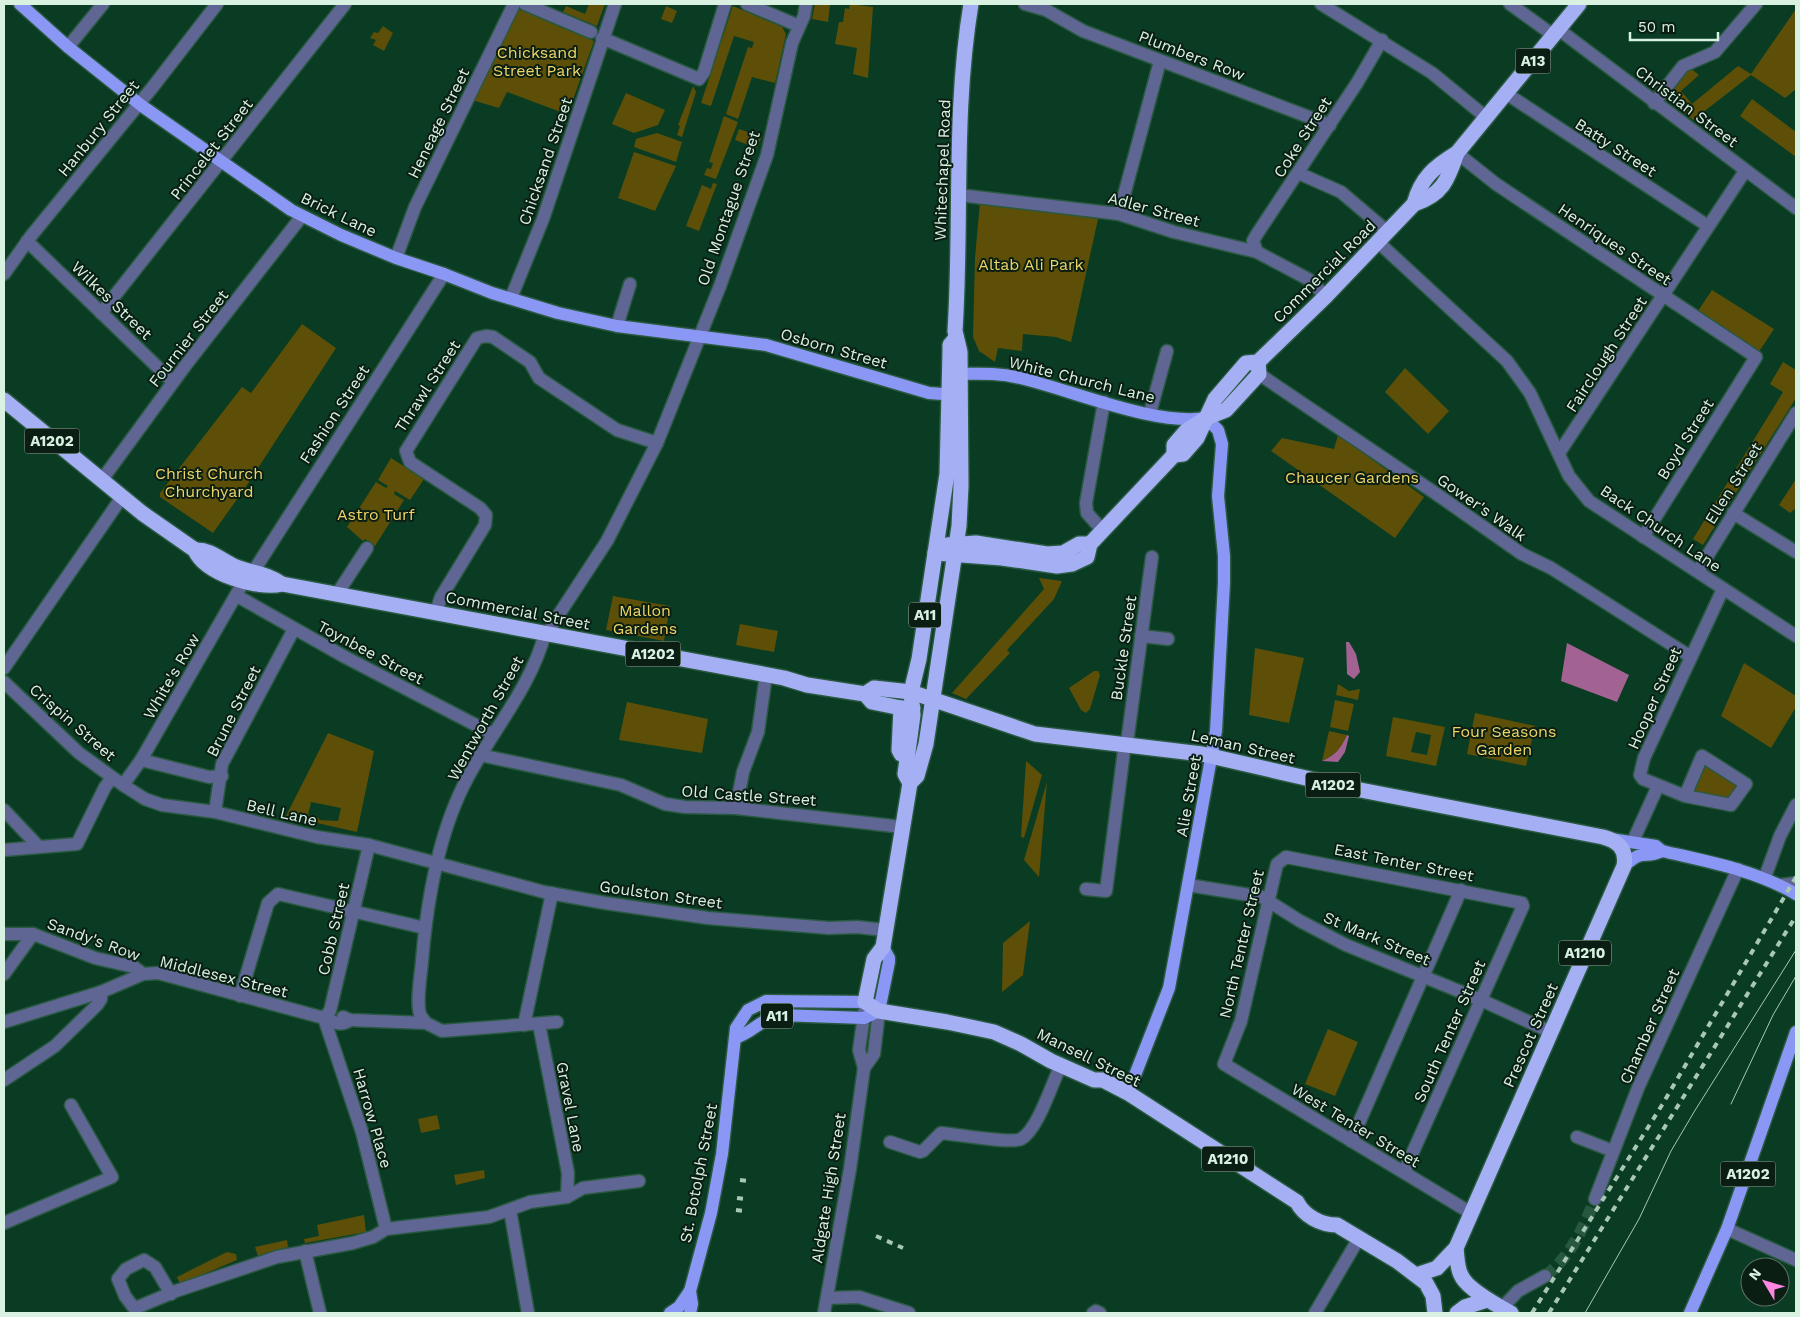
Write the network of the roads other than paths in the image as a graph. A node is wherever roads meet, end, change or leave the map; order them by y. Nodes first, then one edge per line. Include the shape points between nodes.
1 (20, 4) edge
2 (103, 4) edge
3 (217, 4) edge
4 (344, 4) edge
5 (514, 4) edge
6 (525, 4) edge
7 (615, 4) edge
8 (725, 4) edge
9 (747, 4) edge
10 (806, 4) edge
11 (971, 4) edge
12 (1024, 4) edge
13 (1321, 4) edge
14 (1510, 4) edge
15 (1579, 4) edge
16 (1756, 4) edge
17 (1047, 7) edge
18 (799, 26) junction
19 (1556, 32) junction
20 (597, 35) junction
21 (1382, 40) junction
22 (68, 47) junction
23 (1160, 61) junction
24 (1507, 94) junction
25 (1654, 102) junction
26 (139, 104) junction
27 (1487, 118) junction
28 (1330, 124) junction
29 (1457, 153) junction
30 (222, 162) junction
31 (1745, 171) junction
32 (1298, 173) junction
33 (959, 195) junction
34 (1796, 208) edge
35 (1119, 214) junction
36 (302, 216) junction
37 (1708, 226) junction
38 (1383, 237) junction
39 (27, 241) junction
40 (1257, 252) junction
41 (396, 258) junction
42 (4, 274) edge
43 (444, 274) junction
44 (630, 284) dead end
45 (1326, 296) junction
46 (1662, 297) junction
47 (511, 298) junction
48 (101, 313) junction
49 (617, 326) junction
50 (699, 335) junction
51 (1167, 351) dead end
52 (1756, 359) joint
53 (1259, 368) junction
54 (955, 374) junction
55 (173, 382) junction
56 (954, 394) junction
57 (4, 400) edge
58 (1104, 402) junction
59 (1150, 414) junction
60 (1796, 414) edge
61 (1206, 418) junction
62 (656, 443) junction
63 (1559, 453) junction
64 (101, 481) junction
65 (122, 497) junction
66 (1733, 513) junction
67 (1103, 531) junction
68 (1643, 538) junction
69 (367, 548) dead end
70 (935, 549) junction
71 (955, 549) junction
72 (1796, 552) edge
73 (1152, 557) dead end
74 (1698, 571) junction
75 (249, 577) junction
76 (1723, 589) junction
77 (337, 594) junction
78 (236, 596) junction
79 (436, 612) junction
80 (294, 629) junction
81 (548, 634) junction
82 (1141, 636) junction
83 (1796, 636) edge
84 (1168, 639) dead end
85 (1691, 657) junction
86 (4, 668) edge
87 (766, 675) junction
88 (4, 682) edge
89 (917, 701) junction
90 (493, 734) junction
91 (1126, 743) junction
92 (480, 755) junction
93 (1212, 756) junction
94 (141, 760) junction
95 (222, 776) junction
96 (117, 782) junction
97 (910, 783) junction
98 (1657, 788) junction
99 (1686, 800) junction
100 (1796, 805) edge
101 (736, 808) junction
102 (4, 810) edge
103 (214, 812) junction
104 (902, 827) junction
105 (1611, 839) junction
106 (1633, 841) junction
107 (369, 845) junction
108 (39, 847) junction
109 (4, 850) edge
110 (1662, 851) junction
111 (1280, 860) joint
112 (436, 864) junction
113 (1624, 866) junction
114 (1738, 869) junction
115 (1765, 878) junction
116 (1796, 883) edge
117 (1188, 885) junction
118 (1781, 885) junction
119 (1086, 889) dead end
120 (1461, 890) junction
121 (552, 894) junction
122 (1796, 894) edge
123 (1268, 901) junction
124 (1522, 903) joint
125 (354, 911) junction
126 (425, 928) junction
127 (885, 930) junction
128 (4, 934) edge
129 (33, 934) junction
130 (883, 947) junction
131 (4, 974) edge
132 (143, 974) junction
133 (1423, 976) junction
134 (100, 992) junction
135 (240, 996) junction
136 (1481, 1000) junction
137 (865, 1002) junction
138 (879, 1011) junction
139 (324, 1018) junction
140 (864, 1018) junction
141 (4, 1022) edge
142 (557, 1022) dead end
143 (426, 1023) junction
144 (539, 1024) junction
145 (524, 1025) junction
146 (1551, 1032) junction
147 (1796, 1032) edge
148 (735, 1038) junction
149 (1224, 1064) joint
150 (1061, 1065) junction
151 (864, 1068) junction
152 (4, 1080) edge
153 (1128, 1093) junction
154 (71, 1105) dead end
155 (1577, 1137) dead end
156 (1351, 1141) junction
157 (890, 1142) dead end
158 (1613, 1151) junction
159 (1404, 1172) junction
160 (639, 1181) dead end
161 (566, 1197) junction
162 (1595, 1199) tunnel mouth
163 (510, 1210) junction
164 (1471, 1214) junction
165 (4, 1223) edge
166 (386, 1229) junction
167 (1728, 1229) junction
168 (1359, 1238) junction
169 (1456, 1248) junction
170 (305, 1251) junction
171 (1796, 1260) edge
172 (1416, 1275) junction
173 (1546, 1276) tunnel mouth
174 (690, 1291) junction
175 (828, 1291) junction
176 (170, 1294) dead end
177 (1487, 1300) junction
178 (1461, 1310) edge
179 (1507, 1311) edge
180 (320, 1313) edge
181 (528, 1313) edge
182 (670, 1313) edge
183 (690, 1313) edge
184 (824, 1313) edge
185 (909, 1313) edge
186 (1093, 1313) edge
187 (1100, 1313) edge
188 (1315, 1313) edge
189 (1435, 1313) edge
190 (1690, 1313) edge

1 - 22 main road, Brick Lane
2 - 22 street
3 - 26 street, Hanbury Street
4 - 30 street, Princelet Street
5 - 41 street, Heneage Street via 415,207
6 - 20 street
7 - 20 street, Chicksand Street
8 - 20 street via 702,76 697,79
9 - 18 street
10 - 18 street, Old Montague Street
11 - 33 highway, Whitechapel Road / A11 via 961,107
12 - 17 street, Plumbers Row
13 - 21 street
14 - 19 street, Christian Street
15 - 19 highway, Commercial Road / A13
16 - 25 street via 1715,52 1683,66
17 - 23 street, Plumbers Row via 1083,31
18 - 50 street, Old Montague Street via 792,42 767,155
19 - 24 highway, Commercial Road / A13
19 - 25 street, Christian Street
20 - 47 street, Chicksand Street via 543,219
21 - 27 street via 1432,73
21 - 28 street, Coke Street
22 - 26 main road, Brick Lane
23 - 28 street, Plumbers Row
23 - 35 street
24 - 27 highway, Commercial Road / A13
24 - 37 street, Batty Street
25 - 31 street, Christian Street
26 - 30 main road, Brick Lane
26 - 39 street, Hanbury Street
27 - 29 highway, Commercial Road / A13
28 - 32 street, Coke Street
29 - 38 highway, Commercial Road / A13 via 1436,166 1419,188 1414,204
29 - 46 street, Henriques Street via 1496,184
30 - 36 main road, Brick Lane
30 - 48 street, Princelet Street
31 - 34 street, Christian Street
31 - 37 street, Fairclough Street
32 - 38 street, Back Church Lane via 1341,192
32 - 40 street, Coke Street via 1253,241
33 - 35 street, Adler Street
33 - 54 highway, Whitechapel Road / A11 via 956,338 950,345
35 - 40 street, Adler Street via 1174,232
36 - 41 main road, Brick Lane
36 - 55 street, Fournier Street
37 - 46 street, Fairclough Street
38 - 45 highway, Commercial Road / A13
38 - 63 street, Back Church Lane via 1507,361 1530,393
39 - 42 street, Hanbury Street
39 - 48 street, Wilkes Street
40 - 45 street, Adler Street via 1308,279
41 - 43 main road, Brick Lane
43 - 47 main road, Brick Lane
43 - 75 street, Fashion Street
44 - 49 street
45 - 53 highway, Commercial Road / A13
46 - 52 street, Henriques Street
46 - 63 street, Fairclough Street
47 - 49 main road, Brick Lane
48 - 55 street, Wilkes Street
49 - 50 main road, Brick Lane
50 - 56 main road, Osborn Street via 766,345 929,393
50 - 62 street, Wentworth Street
51 - 59 street
52 - 68 street, Boyd Street
53 - 61 highway, Commercial Road / A13 via 1246,363 1215,399
53 - 85 street, Gower's Walk via 1522,554 1551,568
54 - 56 highway, Whitechapel Road / A11
54 - 58 main road, White Church Lane via 1018,377
55 - 64 street, Fournier Street
56 - 70 highway, A11 via 947,474
56 - 71 highway, A11 via 961,486
57 - 64 highway, Commercial Street / A1202
58 - 59 main road, White Church Lane
58 - 67 street via 1086,503 1087,513
59 - 61 main road, White Church Lane via 1188,421
60 - 66 street, Ellen Street
61 - 67 highway, Commercial Road / A13 via 1197,438 1183,454 1174,455
61 - 93 main road, Alie Street via 1218,430 1222,444 1218,496 1224,556
62 - 79 street, Thrawl Street via 617,430 539,378 530,362 493,337 477,338 405,455 410,462 486,515 485,525 441,597
62 - 81 street, Wentworth Street via 607,541
63 - 68 street, Back Church Lane via 1569,476 1589,501
64 - 65 highway, Commercial Street / A1202
65 - 75 highway, Commercial Street / A1202 via 195,550 204,550
65 - 86 street
66 - 72 street
66 - 74 street, Ellen Street
67 - 71 highway, Commercial Road / A13 via 1090,544 1079,544 1063,553 1047,554 976,543
68 - 74 street, Back Church Lane
69 - 77 street
70 - 71 highway, Commercial Road / A13
70 - 89 highway, A11 via 919,659
71 - 89 highway, A11 via 946,602
73 - 82 street, Buckle Street
74 - 76 street, Back Church Lane
75 - 77 highway, Commercial Street / A1202 via 269,587 282,584
75 - 78 street, White's Row
76 - 83 street, Back Church Lane
76 - 85 street, Hooper Street
77 - 79 highway, Commercial Street / A1202
78 - 80 street, Toynbee Street
78 - 94 street, White's Row
79 - 81 highway, Commercial Street / A1202
80 - 90 street, Toynbee Street
80 - 95 street, Brune Street via 222,764
81 - 87 highway, Commercial Street / A1202
81 - 90 street, Wentworth Street via 526,680
82 - 84 street
82 - 91 street, Buckle Street
85 - 98 street, Hooper Street via 1641,768 1643,779
87 - 89 highway, Commercial Street / A1202 via 864,694 874,688
87 - 101 street via 758,732 743,772
88 - 96 street, Crispin Street via 79,753
89 - 91 highway, Leman Street / A1202 via 1035,734
89 - 97 highway, A11 via 924,756 917,776
89 - 97 highway, A11 via 898,750 906,764 905,774
90 - 92 street, Wentworth Street
91 - 93 highway, Leman Street / A1202
91 - 119 street, Buckle Street via 1106,892
92 - 101 street, Old Castle Street via 621,785 665,804 685,808
92 - 112 street, Wentworth Street via 466,779
93 - 105 highway, Leman Street / A1202 via 1345,787
93 - 117 main road, Alie Street
94 - 95 street via 209,777
94 - 96 street, White's Row
95 - 103 street, Brune Street
96 - 103 street, Bell Lane via 162,805
96 - 108 street, White's Row via 77,844
97 - 104 highway, A11
98 - 99 street
98 - 106 street
99 - 99 street via 1702,756 1746,784 1731,805
100 - 115 street via 1780,836
101 - 104 street, Old Castle Street
102 - 108 street
103 - 107 street, Bell Lane via 316,837
104 - 127 highway, A11
105 - 106 main road, Leman Street / A1202
105 - 113 highway via 1622,849
106 - 110 main road, Leman Street / A1202 via 1656,846
107 - 112 street, Bell Lane
107 - 125 street, Cobb Street
108 - 109 street
110 - 113 main road, Leman Street / A1202 via 1653,856 1642,853 1634,856
110 - 114 main road, Leman Street / A1202
111 - 120 street, East Tenter Street via 1286,857
111 - 123 street, North Tenter Street
112 - 121 street, Goulston Street
112 - 126 street, Wentworth Street
113 - 146 highway, Prescot Street / A1210
114 - 115 main road, Leman Street / A1202
114 - 158 street, Chamber Street via 1638,1088
115 - 118 main road, Leman Street / A1202
116 - 118 street
117 - 123 street, St Mark Street via 1262,897
117 - 153 main road, Alie Street via 1169,988
118 - 122 main road, Leman Street / A1202
120 - 124 street, East Tenter Street
120 - 133 street
121 - 127 street, Goulston Street via 708,918
121 - 145 street
123 - 133 street, St Mark Street via 1346,945
123 - 149 street, North Tenter Street via 1241,1021
124 - 136 street, South Tenter Street
125 - 126 street
125 - 135 street via 278,894 268,904
125 - 139 street, Cobb Street via 330,1011
126 - 143 street, Wentworth Street via 420,1014
127 - 130 highway, A11
128 - 129 street, Sandy's Row
129 - 131 street
129 - 132 street, Sandy's Row via 95,958 134,967
130 - 137 highway, A11 via 874,959
130 - 138 main road, A11 via 889,962
132 - 134 street, Middlesex Street
132 - 135 street, Middlesex Street via 158,973
133 - 136 street, St Mark Street
133 - 156 street
134 - 141 street, Middlesex Street
134 - 152 street via 101,999 97,1005 61,1041
135 - 139 street, Middlesex Street
136 - 146 street, St Mark Street
136 - 159 street, South Tenter Street
137 - 138 highway
137 - 140 street, Aldgate High Street
137 - 148 main road, St. Botolph Street / A11 via 766,1001 757,1004 741,1018
138 - 140 main road
138 - 150 highway, Mansell Street / A1210 via 994,1032
138 - 151 street, Aldgate High Street via 874,1054
139 - 143 street, Middlesex Street via 337,1016 350,1020
139 - 166 street, Harrow Place via 362,1132
140 - 148 main road, A11 via 779,1015
140 - 151 street, Aldgate High Street via 859,1050
142 - 144 street, Middlesex Street
143 - 145 street, Middlesex Street via 442,1032
144 - 145 street, Middlesex Street
144 - 161 street, Gravel Lane via 568,1173
146 - 164 highway, Prescot Street / A1210
147 - 167 main road, A1202
148 - 174 main road, St. Botolph Street / A11 via 722,1154 711,1213
149 - 156 street, West Tenter Street
150 - 153 highway, Mansell Street / A1210
150 - 157 street via 1030,1132 1020,1140 941,1133 922,1152
151 - 175 street, Aldgate High Street
153 - 168 highway, Mansell Street / A1210 via 1298,1202 1302,1210 1326,1225 1337,1225
154 - 165 street via 112,1177
155 - 158 street
156 - 159 street, West Tenter Street
158 - 162 street, Chamber Street
159 - 164 street, West Tenter Street
160 - 161 street via 583,1188
161 - 163 street via 530,1202
163 - 166 street via 490,1217
163 - 181 street
164 - 169 highway, Prescot Street / A1210
166 - 170 street via 352,1243
167 - 171 street
167 - 190 main road, A1202
168 - 172 highway, Mansell Street / A1210
168 - 188 street
169 - 172 highway, Prescot Street / A1210 via 1437,1268
169 - 177 highway via 1464,1282 1481,1292
170 - 176 street via 277,1257
170 - 180 street
172 - 189 highway, Mansell Street via 1426,1283 1433,1296
173 - 179 street via 1518,1291
174 - 182 main road via 679,1307
174 - 183 main road, St. Botolph Street / A11
175 - 184 street, Aldgate High Street
175 - 185 street via 843,1299 852,1296
177 - 178 highway
177 - 179 highway
186 - 187 street

